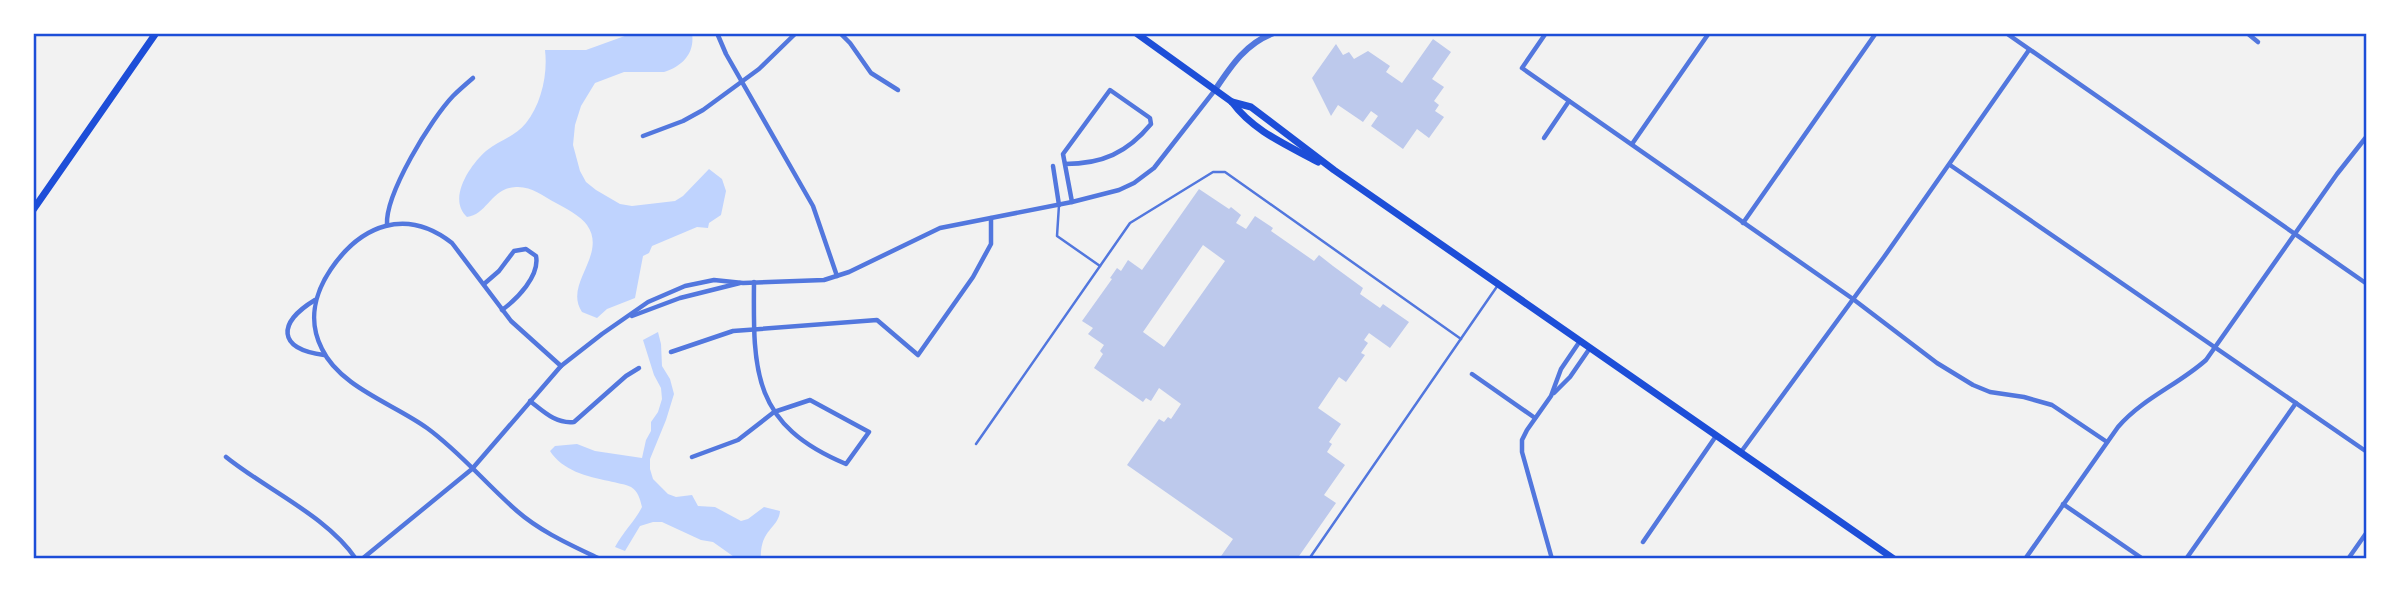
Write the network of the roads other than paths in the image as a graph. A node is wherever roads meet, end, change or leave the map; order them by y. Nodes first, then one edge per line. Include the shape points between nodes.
1 (156, 33) edge
2 (717, 33) edge
3 (796, 33) edge
4 (840, 33) edge
5 (1136, 33) edge
6 (1273, 33) edge
7 (1546, 33) edge
8 (1709, 33) edge
9 (1876, 33) edge
10 (2006, 33) edge
11 (2247, 33) edge
12 (2259, 42) dead end
13 (2029, 50) junction
14 (473, 78) dead end
15 (742, 82) junction
16 (1215, 89) junction
17 (898, 90) dead end
18 (1569, 101) junction
19 (1232, 102) junction
20 (643, 136) dead end
21 (2367, 136) edge
22 (1544, 138) dead end
23 (1632, 144) junction
24 (1065, 164) junction
25 (1950, 165) junction
26 (1053, 166) dead end
27 (1334, 170) junction
28 (1072, 202) junction
29 (1059, 205) junction
30 (33, 210) edge
31 (991, 218) junction
32 (1743, 223) junction
33 (387, 225) junction
34 (2295, 234) junction
35 (1100, 266) junction
36 (836, 276) junction
37 (754, 282) junction
38 (743, 283) junction
39 (484, 284) junction
40 (2367, 284) edge
41 (1498, 285) junction
42 (316, 299) junction
43 (1853, 299) junction
44 (502, 310) junction
45 (628, 318) junction
46 (755, 330) junction
47 (1461, 339) junction
48 (1580, 341) junction
49 (2216, 347) junction
50 (1590, 348) junction
51 (671, 352) dead end
52 (325, 355) junction
53 (561, 366) junction
54 (639, 368) dead end
55 (1472, 374) dead end
56 (1550, 396) junction
57 (530, 401) junction
58 (2296, 403) junction
59 (774, 412) junction
60 (1535, 418) junction
61 (1717, 435) junction
62 (2107, 442) junction
63 (976, 444) dead end
64 (1741, 452) junction
65 (2367, 452) edge
66 (226, 457) dead end
67 (692, 457) dead end
68 (472, 468) junction
69 (2063, 504) junction
70 (2367, 532) edge
71 (1643, 542) dead end
72 (356, 559) edge
73 (362, 559) edge
74 (600, 559) edge
75 (1309, 559) edge
76 (1552, 559) edge
77 (1895, 559) edge
78 (2025, 559) edge
79 (2143, 559) edge
80 (2186, 559) edge
81 (2348, 559) edge

1 - 30 main road
2 - 15 street
3 - 15 street
4 - 17 street via 871,73
5 - 16 main road
6 - 16 street via 1242,53
7 - 18 street via 1522,68
8 - 23 street
9 - 32 street
10 - 13 street
11 - 12 street
13 - 25 street
13 - 34 street
14 - 33 street via 449,101 410,159 388,208
15 - 20 street via 692,117
15 - 36 street via 813,206
16 - 19 main road
16 - 28 street via 1148,173 1119,190
18 - 22 street
18 - 23 street
19 - 27 main road via 1251,107
19 - 27 main road via 1243,117 1275,139
21 - 34 street
23 - 32 street
24 - 24 street via 1063,154 1110,90 1150,118 1151,124 1122,152 1098,161
24 - 28 street
25 - 43 street
25 - 49 street
26 - 29 street
27 - 41 main road
28 - 29 street
29 - 31 street
29 - 35 lane via 1057,236
31 - 36 street via 929,232
31 - 46 street via 991,244 918,355 877,320
32 - 43 street
33 - 39 street via 417,225 446,238
33 - 42 street via 350,244
34 - 40 street
34 - 49 street
35 - 47 lane via 1130,223 1203,176 1225,172
35 - 63 lane
36 - 37 street via 811,282
37 - 38 street
37 - 46 street
38 - 45 street via 680,298
38 - 45 street via 714,279 685,286 648,302
39 - 44 street
39 - 44 street via 514,251 526,249 536,256 534,272 518,297
41 - 47 lane
41 - 48 main road
42 - 52 street via 314,325
42 - 52 street via 295,314 287,331 294,346
43 - 62 street via 1973,385 2052,405
43 - 64 street
44 - 53 street
45 - 53 street
46 - 51 street via 733,331
46 - 59 street via 761,388
47 - 75 lane
48 - 50 main road
48 - 56 street
49 - 58 street
49 - 62 street via 2193,372 2130,413
50 - 56 street
50 - 61 main road
52 - 68 street via 342,374 428,429
53 - 57 street
54 - 57 street via 574,422 553,418
55 - 60 street
56 - 60 street
57 - 68 street
58 - 65 street
58 - 80 street
59 - 59 street via 810,400 869,432 846,464 790,432
59 - 67 street via 738,440
60 - 76 street via 1522,440 1522,452
61 - 64 main road
61 - 71 street
62 - 69 street
64 - 77 main road
66 - 72 street via 323,524
68 - 73 street
68 - 74 street via 518,512
69 - 78 street
69 - 79 street
70 - 81 street

